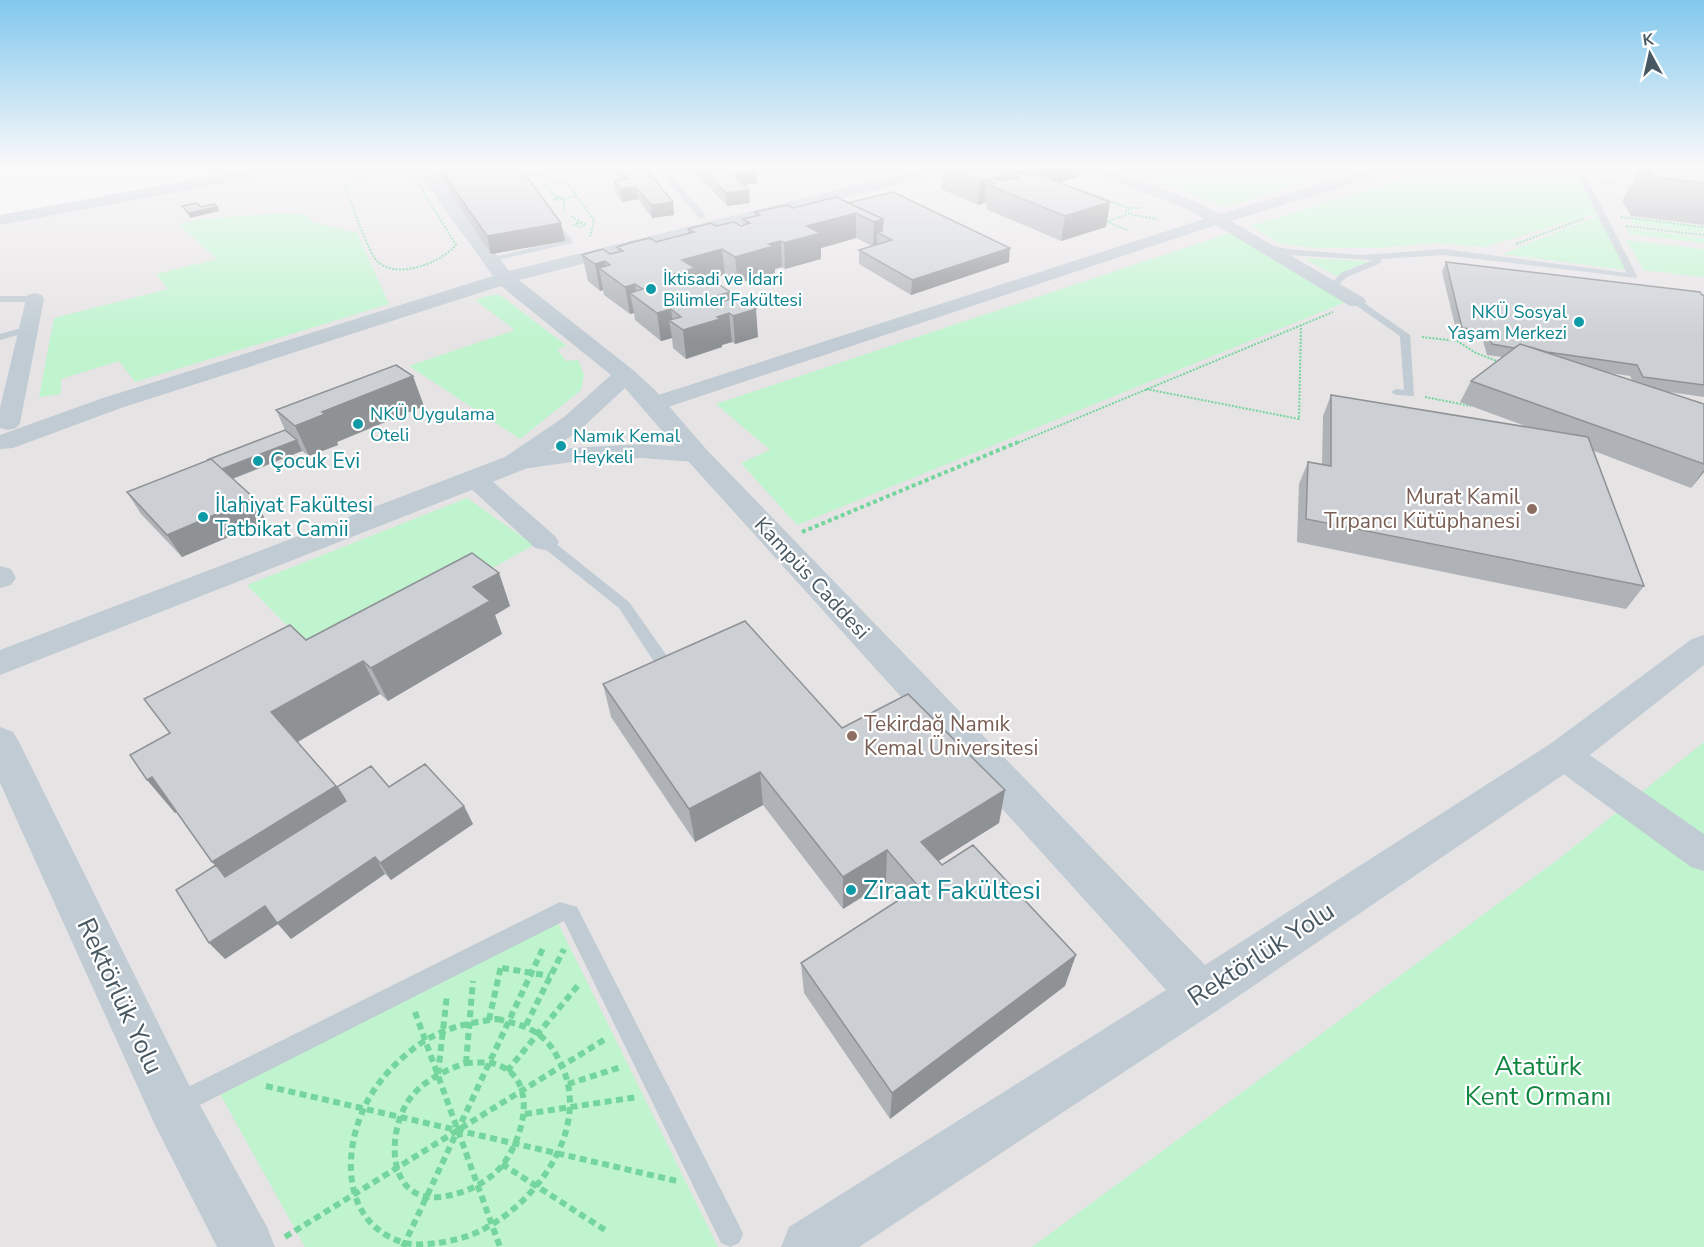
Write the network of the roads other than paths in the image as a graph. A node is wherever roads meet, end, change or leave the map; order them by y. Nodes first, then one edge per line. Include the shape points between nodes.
1 (464, 224) edge
2 (555, 224) edge
3 (713, 224) edge
4 (1203, 224) edge
5 (1223, 224) edge
6 (1608, 224) edge
7 (1261, 246) junction
8 (1395, 256) junction
9 (489, 259) junction
10 (505, 279) junction
11 (1333, 287) junction
12 (0, 299) edge
13 (35, 299) joint
14 (1357, 302) joint
15 (28, 329) junction
16 (0, 337) edge
17 (625, 375) junction
18 (1396, 392) dead end
19 (654, 404) junction
20 (3, 437) edge
21 (697, 455) junction
22 (515, 463) junction
23 (475, 479) junction
24 (545, 542) joint
25 (1704, 647) edge
26 (0, 663) edge
27 (666, 666) edge
28 (0, 742) edge
29 (1563, 755) junction
30 (1704, 855) edge
31 (1201, 994) junction
32 (173, 1107) junction
33 (730, 1234) dead end
34 (263, 1244) edge
35 (809, 1247) edge

1 - 9 street, Kampüs Caddesi
2 - 9 lane via 569,241
3 - 10 street
4 - 19 street
5 - 7 street
6 - 8 lane via 1634,276 1444,252
7 - 8 lane via 1323,256
7 - 11 street
8 - 11 lane via 1344,275
9 - 10 street, Kampüs Caddesi
10 - 17 street, Kampüs Caddesi
10 - 20 street
11 - 14 street
12 - 13 lane
13 - 15 street
14 - 18 lane via 1406,335 1410,394
15 - 16 lane
15 - 20 street
17 - 19 street, Kampüs Caddesi
17 - 22 street via 566,429
19 - 21 street, Kampüs Caddesi
21 - 22 street via 641,451
21 - 31 street, Kampüs Caddesi
22 - 23 street
23 - 24 street
23 - 26 street
24 - 27 lane via 624,604
25 - 29 street, Rektörlük Yolu
28 - 32 street, Rektörlük Yolu
29 - 30 street
29 - 31 street, Rektörlük Yolu
31 - 35 street, Rektörlük Yolu
32 - 33 lane via 509,937 568,918 596,964
32 - 34 street, Rektörlük Yolu

